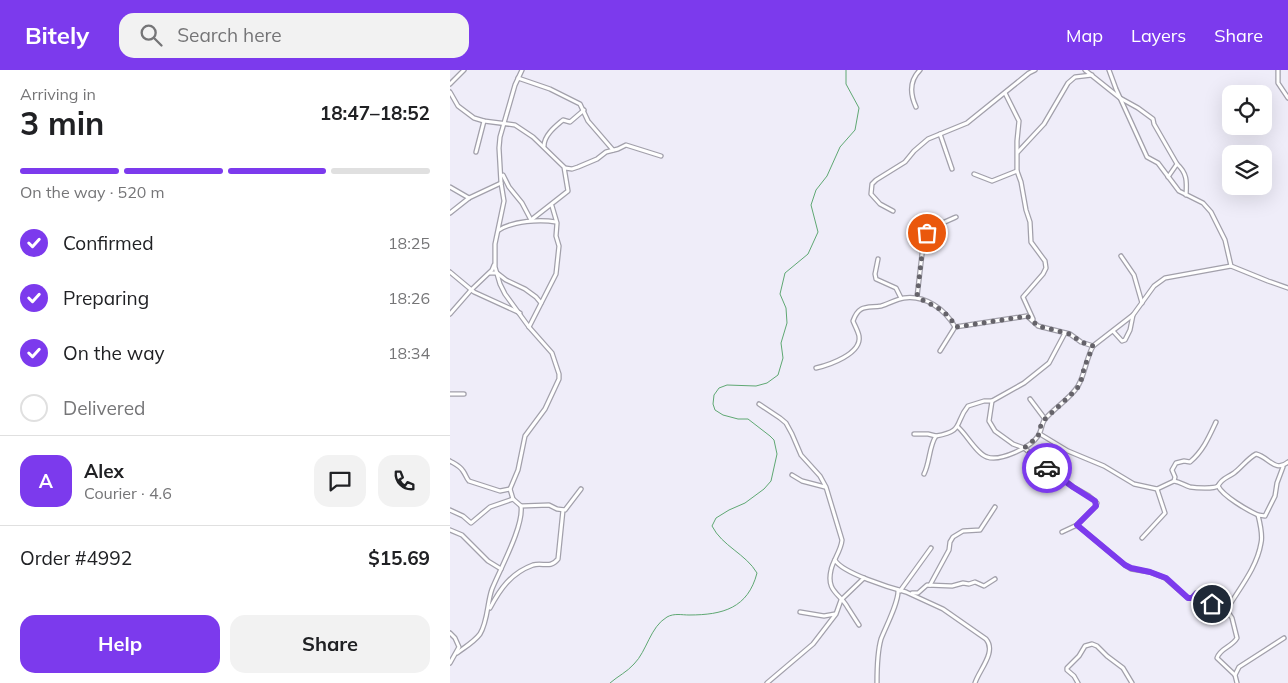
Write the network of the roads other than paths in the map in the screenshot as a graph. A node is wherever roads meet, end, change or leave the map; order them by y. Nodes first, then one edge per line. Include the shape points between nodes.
1 (464, 70) edge
2 (522, 70) edge
3 (920, 70) edge
4 (1035, 70) edge
5 (1085, 70) edge
6 (1109, 70) edge
7 (1283, 70) edge
8 (1278, 71) edge
9 (1092, 75) junction
10 (518, 78) junction
11 (450, 84) edge
12 (450, 92) edge
13 (1005, 94) junction
14 (1120, 98) junction
15 (1288, 98) edge
16 (916, 107) dead end
17 (584, 110) junction
18 (484, 121) junction
19 (504, 123) junction
20 (940, 134) junction
21 (545, 148) junction
22 (613, 150) junction
23 (476, 152) dead end
24 (1018, 153) junction
25 (661, 156) dead end
26 (1177, 164) junction
27 (564, 168) junction
28 (952, 169) dead end
29 (1017, 171) junction
30 (501, 172) junction
31 (974, 174) dead end
32 (1168, 178) junction
33 (501, 183) junction
34 (450, 187) edge
35 (1186, 195) junction
36 (469, 198) junction
37 (552, 206) junction
38 (893, 211) dead end
39 (450, 213) edge
40 (956, 217) dead end
41 (531, 221) junction
42 (557, 222) junction
43 (498, 230) junction
44 (1121, 256) dead end
45 (878, 259) dead end
46 (495, 262) junction
47 (1231, 266) junction
48 (450, 272) edge
49 (489, 274) junction
50 (497, 274) junction
51 (1288, 288) edge
52 (471, 290) junction
53 (917, 297) junction
54 (901, 298) junction
55 (541, 304) junction
56 (1142, 304) junction
57 (450, 314) edge
58 (520, 314) junction
59 (1133, 315) junction
60 (1033, 320) junction
61 (529, 327) junction
62 (956, 327) junction
63 (1113, 332) junction
64 (1065, 333) junction
65 (1093, 346) junction
66 (940, 351) dead end
67 (816, 368) dead end
68 (450, 394) edge
69 (464, 394) dead end
70 (1030, 400) dead end
71 (992, 401) junction
72 (759, 404) dead end
73 (1045, 419) junction
74 (1216, 422) dead end
75 (958, 427) junction
76 (914, 434) dead end
77 (1040, 434) junction
78 (936, 436) junction
79 (1024, 448) junction
80 (450, 461) edge
81 (1288, 462) edge
82 (1283, 466) junction
83 (924, 474) dead end
84 (792, 475) dead end
85 (1174, 481) junction
86 (1218, 486) junction
87 (826, 487) junction
88 (510, 489) junction
89 (581, 489) dead end
90 (1156, 489) junction
91 (1212, 489) junction
92 (500, 492) junction
93 (1222, 492) junction
94 (513, 499) junction
95 (521, 506) junction
96 (996, 507) dead end
97 (450, 510) edge
98 (563, 510) junction
99 (1258, 516) junction
100 (1077, 525) junction
101 (450, 530) edge
102 (1062, 532) dead end
103 (1142, 538) dead end
104 (931, 548) dead end
105 (835, 560) junction
106 (501, 569) junction
107 (864, 578) junction
108 (995, 579) dead end
109 (930, 585) junction
110 (899, 590) junction
111 (909, 593) junction
112 (842, 600) junction
113 (1226, 611) junction
114 (800, 612) dead end
115 (487, 613) junction
116 (836, 614) junction
117 (859, 624) dead end
118 (450, 633) edge
119 (1284, 638) dead end
120 (456, 653) junction
121 (450, 663) edge
122 (1235, 675) junction
123 (767, 683) edge
124 (877, 683) edge
125 (975, 683) edge
126 (1078, 683) edge
127 (1132, 683) edge
128 (1237, 683) edge

1 - 11 street
2 - 10 street
3 - 16 street via 913,80 911,96
4 - 13 street
5 - 9 street
6 - 14 street
7 - 8 street
8 - 15 street via 1278,83
9 - 14 street
9 - 24 street via 1075,77 1068,83 1044,124
10 - 17 street via 573,99
10 - 19 street
12 - 18 street via 458,106
13 - 20 street via 967,123
13 - 24 street via 1019,121
14 - 26 street via 1153,119
14 - 32 street via 1146,156 1158,163
17 - 21 street via 570,122 563,120 551,131 544,141
17 - 22 street
18 - 19 street
18 - 23 street
19 - 21 street via 522,128
19 - 30 street via 499,148
20 - 28 street
20 - 38 street via 928,139 905,162 872,184 870,191 873,197
21 - 27 street
22 - 25 street via 630,145
22 - 27 street via 578,167
24 - 29 street
26 - 32 street
26 - 35 street via 1187,179
27 - 37 street via 569,190
29 - 31 street via 992,181
29 - 60 street via 1030,222 1031,242 1045,261 1046,268 1023,297
30 - 33 street
30 - 41 street
32 - 35 street
33 - 36 street
33 - 43 street via 504,201
34 - 36 street
35 - 47 street via 1203,203 1211,212
36 - 39 street
37 - 41 street
37 - 42 street
40 - 53 street via 924,237
41 - 42 street
41 - 43 street
42 - 55 street via 556,274
43 - 46 street
44 - 56 street via 1134,275
45 - 54 street via 876,279 896,288
46 - 49 street
46 - 50 street
47 - 51 street
47 - 56 street via 1165,278 1154,286
48 - 52 street
49 - 50 street
49 - 52 street
50 - 55 street via 533,294
50 - 58 street via 505,294
52 - 57 street
52 - 58 street
53 - 54 street
53 - 62 street via 944,312
54 - 67 street via 858,311 853,321 860,338 853,351 839,361
55 - 61 street
56 - 59 street
58 - 61 street
59 - 63 street
59 - 63 street via 1125,340
60 - 62 street via 1027,316
60 - 64 street via 1038,326
61 - 88 street via 552,353 559,379 545,409 524,436 518,470
62 - 66 street
63 - 65 street
64 - 65 street
64 - 71 street via 1049,363 1024,383
65 - 73 street via 1077,389
68 - 69 street
70 - 73 street
71 - 75 street via 968,406
71 - 79 street via 989,421 995,431
72 - 87 street via 786,423 801,454
73 - 77 street
74 - 85 street via 1210,439 1198,455 1190,462 1174,465
75 - 78 street via 950,433
75 - 79 street via 986,457 1002,457
76 - 78 street
77 - 79 street
77 - 90 street via 1134,484
78 - 83 street
79 - 100 street via 1095,501 1096,506
80 - 92 street via 465,472 469,481
81 - 82 street
82 - 86 street via 1274,465 1256,454 1222,479
82 - 99 street via 1276,496 1265,516
84 - 87 street
85 - 90 street
85 - 91 street
86 - 91 street
86 - 93 street
87 - 105 street via 842,540
88 - 92 street
88 - 94 street
89 - 98 street
90 - 103 street via 1165,513
91 - 93 street
92 - 94 street
93 - 99 street
94 - 95 street
94 - 97 street via 490,507 471,523
95 - 98 street via 549,505
95 - 106 street via 515,534
96 - 109 street via 980,530 953,537
98 - 115 street via 558,559 552,565 528,568 505,583
99 - 113 street via 1261,543 1248,575
100 - 102 street
100 - 113 street via 1125,565 1166,578 1188,598 1200,592 1212,604
101 - 106 street via 462,535 488,561
104 - 110 street
105 - 107 street
105 - 112 street via 830,584
106 - 115 street
107 - 110 street
107 - 112 street
108 - 109 street via 984,586 975,582
109 - 111 street via 918,593
110 - 111 street
110 - 124 street via 881,641
111 - 125 street via 943,610 988,641 988,656
112 - 116 street
112 - 117 street
113 - 122 street via 1232,618 1238,638 1220,651 1217,658
114 - 116 street via 824,616
115 - 120 street via 480,633
116 - 123 street via 813,644
118 - 120 street via 458,643
119 - 122 street via 1240,667
120 - 121 street
122 - 128 street
126 - 127 street via 1067,668 1085,646 1092,644 1123,668

